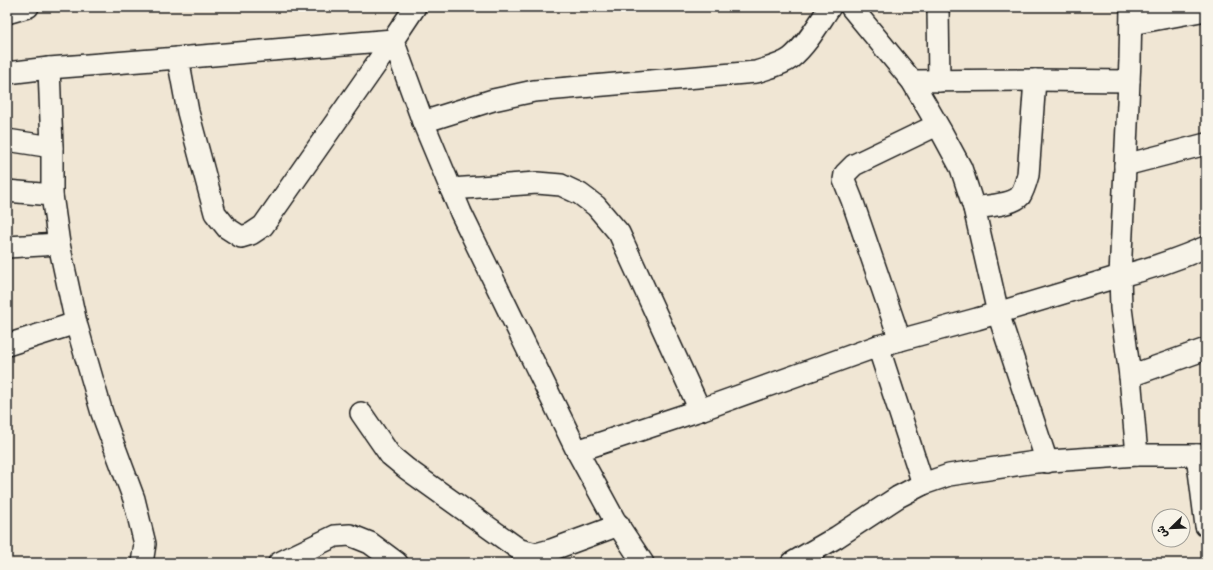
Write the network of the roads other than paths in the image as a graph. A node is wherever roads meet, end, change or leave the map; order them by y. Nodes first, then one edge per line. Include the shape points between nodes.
1 (28, 7) edge
2 (414, 7) edge
3 (830, 7) edge
4 (851, 7) edge
5 (938, 7) edge
6 (7, 13) edge
7 (1131, 15) edge
8 (1205, 16) edge
9 (393, 40) junction
10 (178, 58) junction
11 (50, 68) junction
12 (7, 73) edge
13 (1035, 80) junction
14 (912, 81) junction
15 (940, 81) junction
16 (1129, 81) junction
17 (424, 122) junction
18 (937, 125) junction
19 (7, 140) edge
20 (1206, 144) edge
21 (52, 147) junction
22 (1125, 165) junction
23 (451, 189) junction
24 (7, 191) edge
25 (52, 196) junction
26 (974, 208) junction
27 (59, 244) junction
28 (7, 247) edge
29 (1206, 247) edge
30 (1120, 276) junction
31 (998, 313) junction
32 (76, 324) junction
33 (900, 340) junction
34 (7, 345) edge
35 (878, 346) junction
36 (1206, 349) edge
37 (1130, 376) junction
38 (700, 410) junction
39 (361, 413) dead end
40 (577, 451) junction
41 (1137, 455) junction
42 (1201, 455) edge
43 (1047, 462) junction
44 (923, 484) junction
45 (618, 525) junction
46 (1206, 526) edge
47 (142, 563) edge
48 (279, 563) edge
49 (397, 563) edge
50 (643, 563) edge
51 (792, 563) edge

1 - 6 street
2 - 9 street
3 - 17 street via 791,58 756,72 534,91 493,100
4 - 14 street
5 - 15 street
7 - 8 street
7 - 16 street
9 - 10 street
9 - 10 street via 263,226 241,237 227,228 215,213 188,112
9 - 17 street
10 - 11 street
11 - 12 street
11 - 21 street
13 - 15 street
13 - 16 street
13 - 26 street via 1028,175 1024,189 1019,197 1008,203
14 - 15 street
14 - 18 street
16 - 22 street
17 - 23 street
18 - 26 street via 961,168
18 - 33 street via 854,165 845,174 844,180
19 - 21 street
20 - 22 street
21 - 25 street
22 - 30 street
23 - 38 street via 537,183 561,185 580,194 596,206 619,233
23 - 40 street
24 - 25 street
25 - 27 street
26 - 31 street
27 - 28 street
27 - 32 street
29 - 30 street via 1149,269
30 - 31 street
30 - 37 street via 1121,308
31 - 33 street
31 - 43 street
32 - 34 street
32 - 47 street via 102,413 134,500 145,544
33 - 35 street
35 - 38 street
35 - 44 street
36 - 37 street
37 - 41 street
38 - 40 street
39 - 45 street via 390,455 520,550 536,554
40 - 45 street
41 - 42 street
41 - 43 street
42 - 46 street
43 - 44 street via 948,475
44 - 51 street
45 - 50 street
48 - 49 street via 335,536 350,535 370,544

